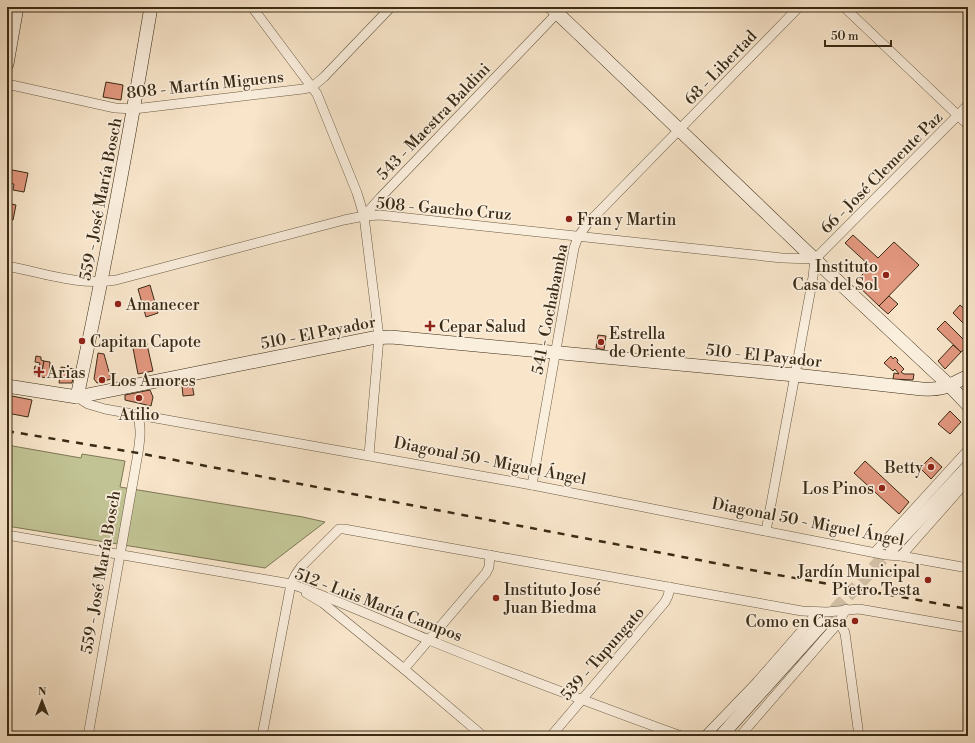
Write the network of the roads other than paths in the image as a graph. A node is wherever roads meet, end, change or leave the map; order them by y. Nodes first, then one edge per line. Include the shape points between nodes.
1 (17, 7) edge
2 (152, 7) edge
3 (252, 7) edge
4 (391, 7) edge
5 (799, 7) edge
6 (844, 7) edge
7 (557, 9) edge
8 (7, 64) edge
9 (7, 84) edge
10 (312, 86) junction
11 (968, 105) edge
12 (134, 110) junction
13 (958, 115) junction
14 (968, 125) edge
15 (678, 130) junction
16 (364, 216) junction
17 (578, 237) junction
18 (815, 259) junction
19 (7, 266) edge
20 (102, 282) junction
21 (379, 337) junction
22 (556, 353) junction
23 (968, 366) edge
24 (796, 375) junction
25 (960, 381) edge
26 (7, 386) edge
27 (77, 397) junction
28 (968, 405) edge
29 (137, 414) junction
30 (968, 450) edge
31 (369, 455) junction
32 (968, 467) edge
33 (968, 480) edge
34 (532, 485) junction
35 (766, 531) junction
36 (7, 535) edge
37 (875, 552) junction
38 (896, 552) junction
39 (121, 555) junction
40 (490, 555) junction
41 (968, 568) edge
42 (291, 584) junction
43 (670, 587) junction
44 (846, 609) junction
45 (820, 618) junction
46 (839, 622) junction
47 (968, 628) edge
48 (428, 640) junction
49 (404, 669) junction
50 (581, 700) junction
51 (88, 736) edge
52 (262, 736) edge
53 (483, 736) edge
54 (551, 736) edge
55 (681, 736) edge
56 (705, 736) edge
57 (721, 736) edge
58 (740, 736) edge
59 (859, 736) edge

1 - 8 street
2 - 12 street, 559 - José María Bosch
3 - 10 street
4 - 10 street via 324,77
5 - 15 street, 68 - Libertad
6 - 13 street
7 - 15 street
7 - 16 street, 543 - Maestra Baldini
9 - 12 street, 808 - Martín Miguens
10 - 12 street, 808 - Martín Miguens
10 - 16 street via 321,101
11 - 13 street, 66 - José Clemente Paz
12 - 20 street, 559 - José María Bosch
13 - 14 street
13 - 18 street, 66 - José Clemente Paz
15 - 17 street, 541 - Cochabamba
15 - 18 street
16 - 17 street, 508 - Gaucho Cruz via 387,216
16 - 20 street, 508 - Gaucho Cruz
16 - 21 street
17 - 18 street, 508 - Gaucho Cruz via 782,258
17 - 22 street, 541 - Cochabamba
18 - 24 street
18 - 25 street
19 - 20 street, 508 - Gaucho Cruz via 84,282
20 - 27 street, 559 - José María Bosch
21 - 22 street, 510 - El Payador
21 - 27 street, 510 - El Payador
21 - 31 street
22 - 24 street, 510 - El Payador
22 - 34 street, 541 - Cochabamba
23 - 25 street
24 - 25 street, 510 - El Payador via 922,389 934,389
24 - 35 street
25 - 28 street
26 - 27 street, Diagonal 50 - Miguel Ángel
27 - 29 street, Diagonal 50 - Miguel Ángel via 95,406
29 - 31 street, Diagonal 50 - Miguel Ángel
29 - 39 street, 559 - José María Bosch via 141,429
30 - 37 street
31 - 34 street, Diagonal 50 - Miguel Ángel
32 - 38 street via 943,493
33 - 38 street
34 - 35 street, Diagonal 50 - Miguel Ángel
35 - 37 street, Diagonal 50 - Miguel Ángel
36 - 39 street, 512 - Luis María Campos
37 - 38 street, Diagonal 50 - Miguel Ángel via 893,556
38 - 41 street, Diagonal 50 - Miguel Ángel
39 - 42 street, 512 - Luis María Campos
39 - 51 street, 559 - José María Bosch
40 - 42 street via 339,529 301,567
40 - 43 street
40 - 48 street via 486,573
42 - 48 street, 512 - Luis María Campos
42 - 49 street via 323,603
42 - 52 street
43 - 45 street
43 - 50 street, 539 - Tupungato via 665,602
44 - 45 street
44 - 46 street
44 - 47 street via 868,610
45 - 56 street
45 - 57 street via 763,690
46 - 58 street
46 - 59 street via 845,633
48 - 49 street
48 - 50 street, 512 - Luis María Campos
49 - 53 street
50 - 54 street, 539 - Tupungato
50 - 55 street, 512 - Luis María Campos

